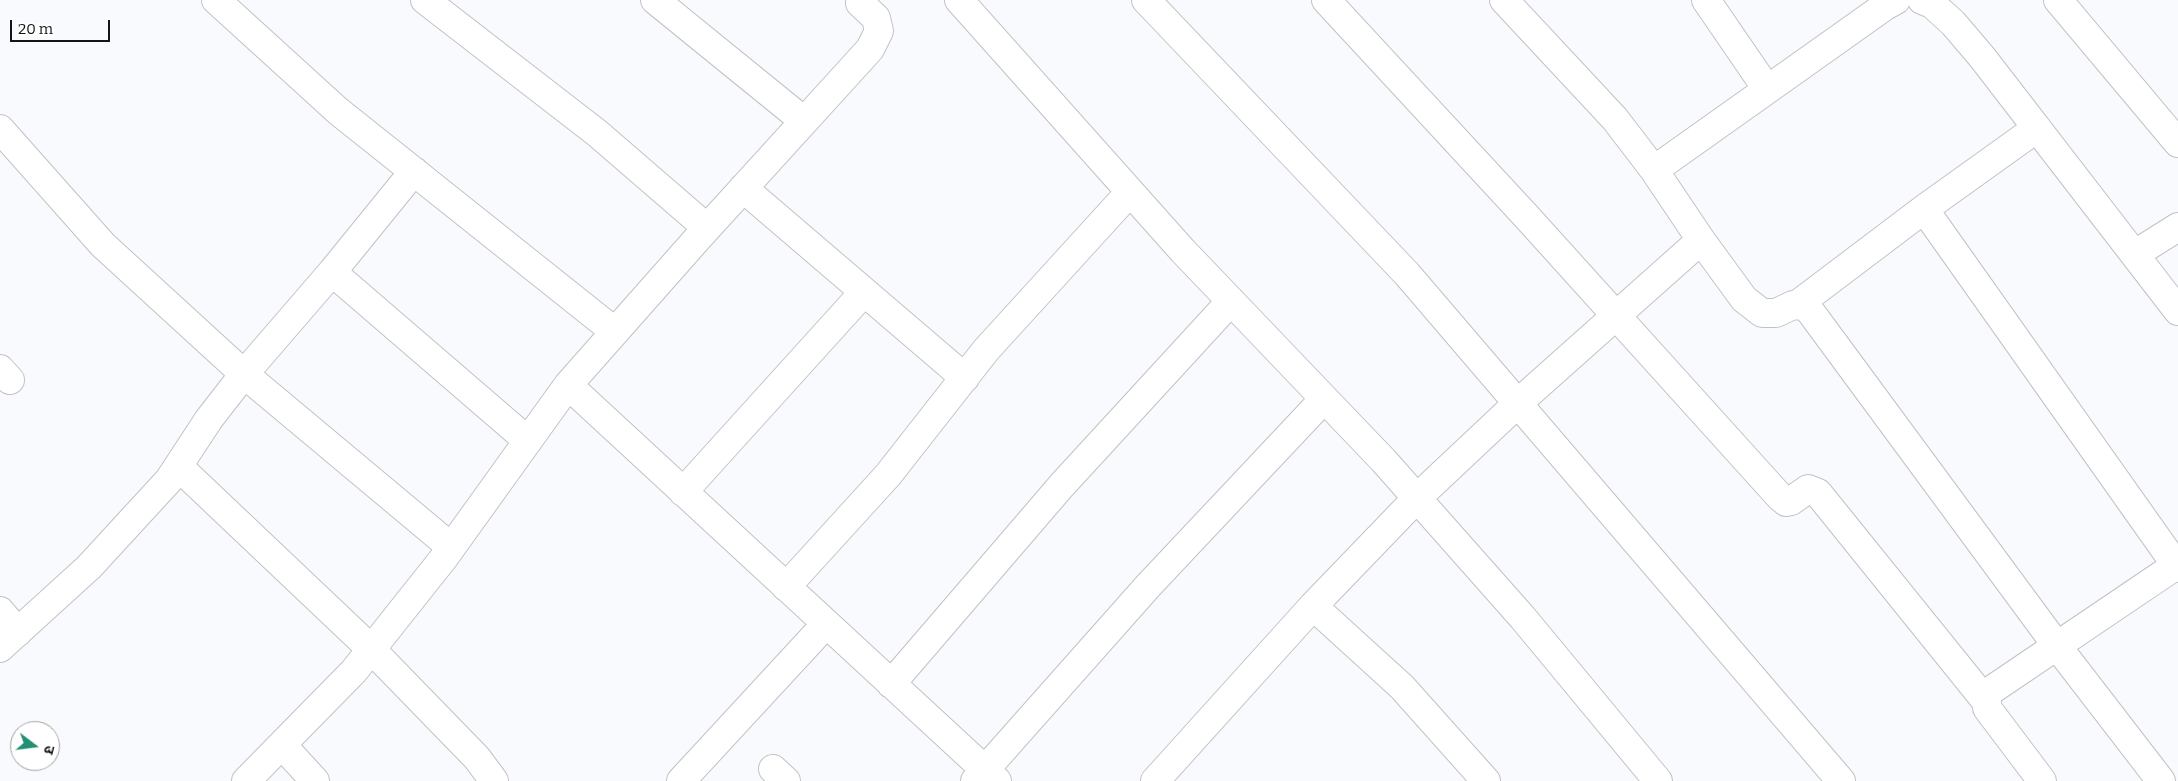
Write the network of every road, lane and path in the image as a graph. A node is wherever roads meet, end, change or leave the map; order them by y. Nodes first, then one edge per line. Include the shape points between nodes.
1 (216, 0) edge
2 (425, 0) edge
3 (655, 0) edge
4 (958, 0) edge
5 (1146, 0) edge
6 (1326, 0) edge
7 (1504, 0) edge
8 (1706, 0) edge
9 (1922, 0) edge
10 (2058, 0) edge
11 (860, 1) edge
12 (1887, 2) edge
13 (1767, 89) junction
14 (804, 121) junction
15 (2036, 128) junction
16 (0, 129) edge
17 (2178, 143) edge
18 (1654, 170) junction
19 (414, 171) junction
20 (743, 188) junction
21 (1130, 192) junction
22 (1924, 209) junction
23 (2178, 227) edge
24 (707, 228) junction
25 (1701, 240) junction
26 (2135, 254) junction
27 (332, 272) junction
28 (864, 292) junction
29 (1231, 301) junction
30 (1797, 305) junction
31 (2178, 311) edge
32 (1616, 316) junction
33 (614, 330) junction
34 (244, 374) junction
35 (965, 378) junction
36 (568, 385) junction
37 (1324, 399) junction
38 (1518, 403) junction
39 (527, 440) junction
40 (179, 467) junction
41 (683, 492) junction
42 (1417, 498) junction
43 (451, 547) junction
44 (2177, 566) edge
45 (786, 587) junction
46 (1313, 606) junction
47 (0, 611) edge
48 (826, 624) junction
49 (9, 640) edge
50 (2058, 646) junction
51 (371, 649) junction
52 (891, 684) junction
53 (1985, 700) junction
54 (282, 745) junction
55 (985, 777) edge
56 (246, 781) edge
57 (315, 781) edge
58 (494, 781) edge
59 (681, 781) edge
60 (1155, 781) edge
61 (1486, 781) edge
62 (1658, 781) edge
63 (1842, 781) edge
64 (2042, 781) edge
65 (2161, 781) edge

1 - 19 street via 338,112
2 - 24 street via 597,133
3 - 14 street
4 - 21 street
5 - 38 street via 1407,274
6 - 32 street
7 - 18 street via 1615,119
8 - 13 street
9 - 15 street via 1932,4 1953,22
10 - 17 street
11 - 14 street via 876,18 879,31 870,49
12 - 13 street
13 - 18 street
14 - 20 street
15 - 22 street
15 - 26 street
16 - 34 street via 103,245
18 - 25 street
19 - 27 street
19 - 33 street
20 - 24 street
20 - 28 street
21 - 29 street
21 - 35 street via 986,350
22 - 30 street
22 - 44 street
23 - 26 street
24 - 33 street
25 - 30 street via 1744,298 1759,312 1769,314
25 - 32 street
26 - 31 street
27 - 34 street
27 - 39 street
28 - 35 street
28 - 41 street
29 - 37 street
29 - 52 street via 1062,485
30 - 50 street via 1810,311
32 - 38 street
32 - 53 street via 1780,497 1786,502 1808,490 1818,492
33 - 36 street
34 - 40 street via 209,419
34 - 43 street
35 - 45 street via 888,475
36 - 39 street
36 - 41 street
37 - 42 street
37 - 55 street via 1148,586
38 - 42 street
38 - 63 street
39 - 43 street
40 - 49 street via 89,568
40 - 51 street
41 - 45 street
42 - 46 street
42 - 62 street via 1523,618
43 - 51 street
44 - 50 street
45 - 48 street
46 - 60 street
46 - 61 street via 1402,687
47 - 49 street
48 - 52 street
48 - 59 street
50 - 53 street via 1990,691
50 - 65 street
51 - 54 street
51 - 58 street via 477,758
52 - 55 street
53 - 64 street via 1987,708
54 - 56 street
54 - 57 street

